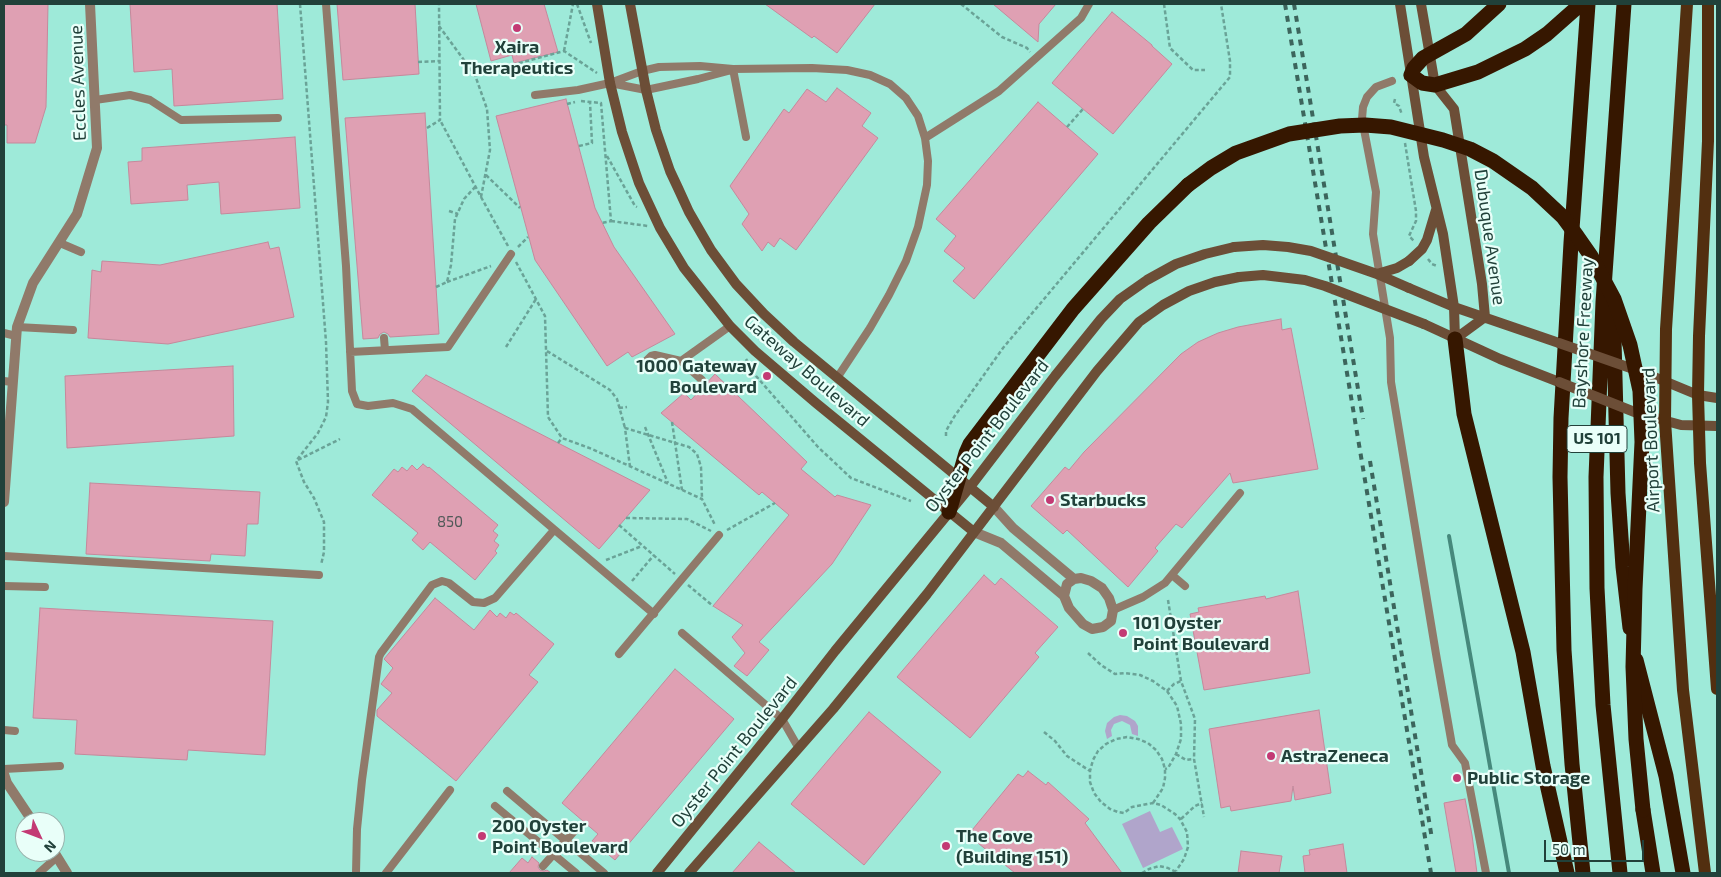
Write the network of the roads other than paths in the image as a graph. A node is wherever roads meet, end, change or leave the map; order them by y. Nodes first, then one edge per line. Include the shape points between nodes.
1 (90, 4) edge
2 (326, 4) edge
3 (597, 4) edge
4 (630, 4) edge
5 (1089, 4) edge
6 (1400, 4) edge
7 (1421, 4) edge
8 (1499, 4) edge
9 (1581, 4) edge
10 (1588, 4) edge
11 (1624, 4) edge
12 (1687, 4) edge
13 (1708, 4) edge
14 (1430, 54) junction
15 (733, 69) junction
16 (642, 71) junction
17 (1411, 74) junction
18 (1712, 80) edge
19 (1392, 81) dead end
20 (610, 84) junction
21 (1434, 85) junction
22 (646, 90) junction
23 (535, 95) dead end
24 (95, 100) junction
25 (1713, 114) edge
26 (278, 118) dead end
27 (746, 137) dead end
28 (925, 138) junction
29 (1611, 185) junction
30 (1436, 210) junction
31 (60, 243) junction
32 (81, 252) dead end
33 (509, 257) road end
34 (1377, 274) junction
35 (1454, 307) junction
36 (1484, 317) junction
37 (730, 326) junction
38 (73, 330) dead end
39 (17, 332) junction
40 (4, 333) edge
41 (384, 338) dead end
42 (1455, 339) junction
43 (385, 350) junction
44 (350, 352) junction
45 (681, 361) junction
46 (647, 363) dead end
47 (837, 378) junction
48 (702, 380) dead end
49 (8, 381) edge
50 (1665, 381) junction
51 (1698, 395) junction
52 (1717, 398) edge
53 (1665, 421) junction
54 (1698, 426) junction
55 (1717, 426) edge
56 (5, 461) edge
57 (965, 483) junction
58 (1240, 494) dead end
59 (4, 502) edge
60 (994, 507) junction
61 (949, 512) junction
62 (554, 530) junction
63 (974, 532) junction
64 (719, 535) road end
65 (4, 556) edge
66 (319, 575) road end
67 (1172, 575) junction
68 (1074, 579) junction
69 (4, 586) edge
70 (1185, 586) dead end
71 (45, 587) dead end
72 (1064, 596) junction
73 (1113, 610) junction
74 (654, 614) junction
75 (682, 633) dead end
76 (619, 654) dead end
77 (1717, 689) edge
78 (782, 719) junction
79 (4, 730) edge
80 (15, 731) dead end
81 (798, 747) junction
82 (60, 766) dead end
83 (4, 769) edge
84 (4, 774) edge
85 (450, 790) dead end
86 (507, 792) dead end
87 (495, 806) dead end
88 (26, 812) edge
89 (577, 828) dead end
90 (566, 841) junction
91 (553, 855) junction
92 (49, 862) edge
93 (60, 862) edge
94 (543, 866) dead end
95 (39, 873) edge
96 (67, 873) edge
97 (356, 873) edge
98 (386, 873) edge
99 (576, 873) edge
100 (604, 873) edge
101 (657, 873) edge
102 (689, 873) edge
103 (1486, 873) edge
104 (1567, 873) edge
105 (1583, 873) edge
106 (1620, 873) edge
107 (1653, 873) edge
108 (1683, 873) edge
109 (1705, 873) edge

1 - 24 street, Eccles Avenue
2 - 44 lane
3 - 20 main road, Gateway Boulevard
4 - 16 main road, Gateway Boulevard
5 - 28 lane via 1081,18 999,91
6 - 17 main road
7 - 14 main road
8 - 14 highway via 1466,34
9 - 21 highway via 1525,49 1478,72
10 - 105 highway, Bayshore Freeway / US 101 via 1567,300 1560,477 1564,660
11 - 29 highway, Bayshore Freeway / US 101
12 - 50 main road, Airport Boulevard
13 - 18 main road
14 - 17 highway via 1418,63
14 - 21 main road
15 - 16 lane via 700,66 658,67
15 - 22 lane
15 - 27 lane
15 - 28 lane via 812,68 870,74 890,84 906,98 918,116
16 - 20 lane
16 - 22 main road, Gateway Boulevard
17 - 21 highway
17 - 30 main road
18 - 25 main road
19 - 103 lane via 1376,87 1363,107 1362,119 1376,192 1372,234 1390,338 1390,382 1452,745 1465,764
20 - 22 lane
20 - 23 lane
20 - 37 main road, Gateway Boulevard via 639,183 660,228 684,268
21 - 36 main road, Dubuque Avenue via 1454,109 1482,284
22 - 47 main road, Gateway Boulevard via 670,171 711,250 764,314
24 - 26 lane via 130,95 150,100 181,120
24 - 31 street, Eccles Avenue via 97,148 78,214
25 - 51 main road
28 - 47 lane via 927,185 918,227 906,261 870,328
29 - 106 highway, Bayshore Freeway / US 101 via 1598,410 1596,524 1603,705
29 - 108 highway via 1618,493 1626,603 1666,776
30 - 34 main road, bridge via 1422,249 1397,268
30 - 35 main road via 1443,234
31 - 32 lane
31 - 39 street, Eccles Avenue via 33,283
33 - 43 lane via 448,347
34 - 35 main road, Oyster Point Boulevard, bridge
34 - 57 main road, Oyster Point Boulevard, bridge via 1288,246 1234,247 1176,264 1120,299
35 - 36 main road, Oyster Point Boulevard
35 - 42 main road
36 - 42 main road, Dubuque Avenue
36 - 50 main road, Oyster Point Boulevard, bridge
37 - 45 lane
37 - 61 main road, Gateway Boulevard via 782,375
38 - 39 lane
39 - 40 lane
39 - 49 street, Eccles Avenue
41 - 43 lane
42 - 53 main road, bridge via 1637,413
42 - 60 main road, bridge via 1424,324 1305,280 1239,277 1189,291 1139,322 1097,371
42 - 104 highway via 1464,414 1523,652 1543,766
43 - 44 lane
44 - 62 lane via 352,391 357,404 393,403 412,408
45 - 46 lane via 655,355
45 - 48 lane
47 - 57 main road, Gateway Boulevard
49 - 56 street, Eccles Avenue
50 - 51 main road, Oyster Point Boulevard
50 - 53 main road, Airport Boulevard
51 - 52 main road, Oyster Point Boulevard
51 - 54 main road
53 - 54 main road
53 - 109 main road, Airport Boulevard via 1683,690
54 - 55 main road
54 - 77 main road
56 - 59 street, Eccles Avenue
57 - 60 main road, Gateway Boulevard
57 - 61 highway
57 - 107 highway, bridge via 966,453 970,444 1044,346 1168,203 1211,168 1236,154 1289,134 1365,125 1391,127 1443,140 1494,161 1532,188 1577,236 1614,299 1630,345 1640,391 1642,442 1633,667 1636,739
58 - 67 lane
60 - 63 main road
60 - 68 street via 1013,528
61 - 63 main road, Gateway Boulevard
61 - 78 main road, Oyster Point Boulevard
62 - 74 lane
62 - 97 lane via 495,598 484,603 473,602 449,583 442,581 432,585 381,653 361,790
63 - 72 street via 1000,543
63 - 81 main road via 833,710
64 - 74 lane
65 - 66 lane
67 - 70 lane
67 - 73 lane via 1143,597
68 - 72 street via 1067,584
68 - 73 street via 1091,581 1102,588 1110,598
69 - 71 lane
72 - 73 street via 1076,618 1092,629 1111,621
74 - 76 lane
75 - 78 lane
78 - 81 lane
78 - 101 main road, Oyster Point Boulevard
79 - 80 lane
81 - 102 main road
82 - 83 lane
84 - 88 street
85 - 98 lane
86 - 90 lane
87 - 91 lane
89 - 90 lane
90 - 91 lane
90 - 100 lane
91 - 94 lane
91 - 99 lane
92 - 95 lane
93 - 96 street

